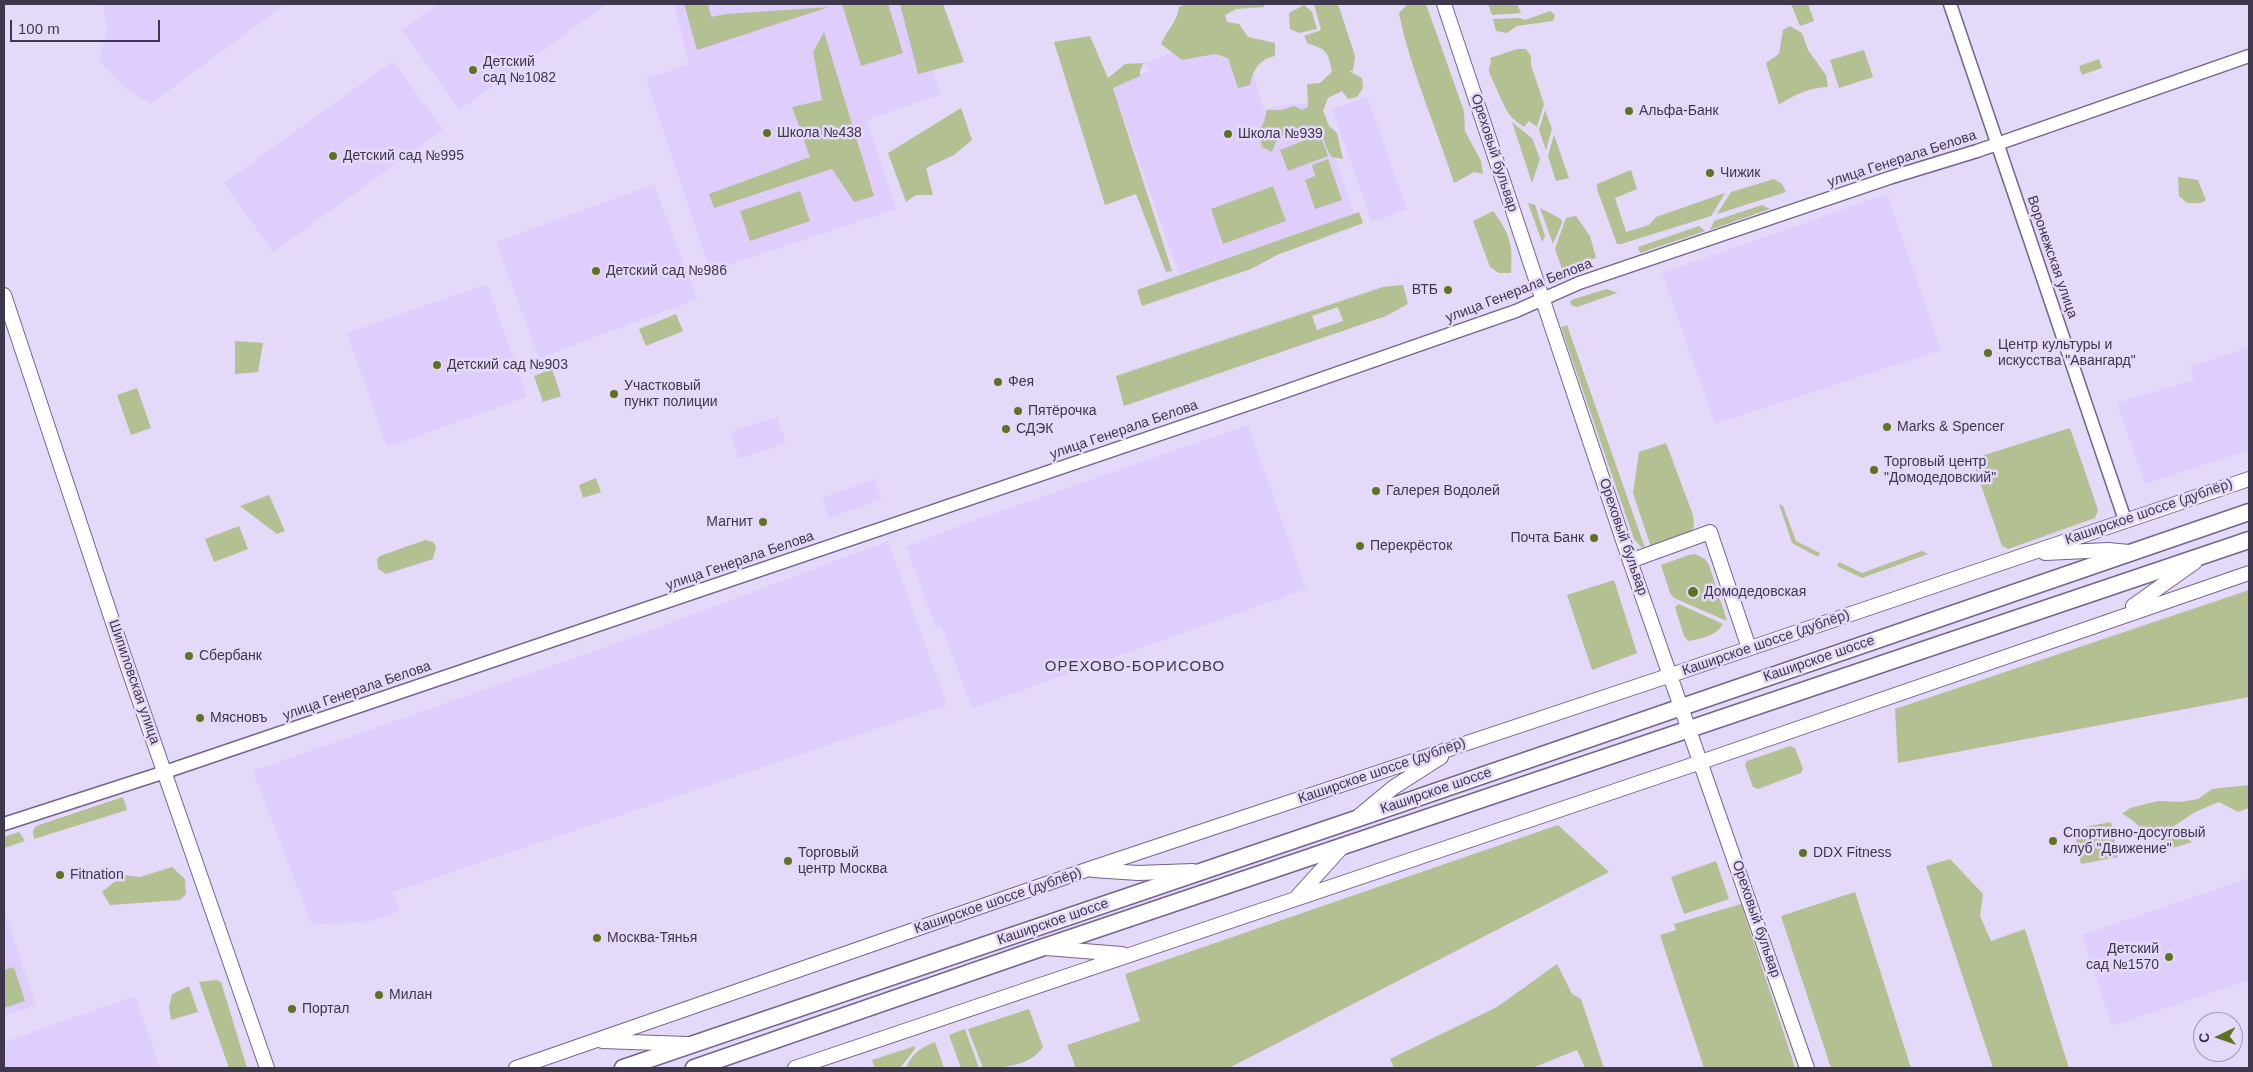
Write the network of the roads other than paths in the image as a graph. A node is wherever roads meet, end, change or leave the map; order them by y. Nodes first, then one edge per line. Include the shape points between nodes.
1 (1444, 4) edge
2 (1950, 4) edge
3 (2249, 56) edge
4 (1998, 144) junction
5 (4, 295) edge
6 (1543, 301) junction
7 (2249, 479) edge
8 (2249, 512) edge
9 (2125, 520) junction
10 (2249, 540) edge
11 (2130, 552) junction
12 (2030, 553) junction
13 (2206, 554) junction
14 (1630, 561) junction
15 (2249, 573) edge
16 (2109, 620) junction
17 (1749, 648) junction
18 (1671, 675) junction
19 (1682, 706) junction
20 (1690, 729) junction
21 (1461, 745) junction
22 (1701, 762) junction
23 (165, 772) junction
24 (1356, 819) junction
25 (4, 824) edge
26 (1344, 846) junction
27 (1089, 869) junction
28 (1204, 870) junction
29 (1295, 899) junction
30 (1044, 947) junction
31 (1133, 954) junction
32 (593, 1041) junction
33 (693, 1045) junction
34 (267, 1068) edge
35 (516, 1068) edge
36 (623, 1068) edge
37 (694, 1068) edge
38 (795, 1068) edge
39 (1807, 1068) edge

1 - 6 main road, Ореховый бульвар
2 - 4 street, Воронежская улица
3 - 4 street, улица Генерала Белова
4 - 6 street, улица Генерала Белова via 1579,284
4 - 9 street, Воронежская улица
5 - 23 main road, Шипиловская улица
6 - 14 main road, Ореховый бульвар
6 - 23 street, улица Генерала Белова
7 - 9 main road, Каширское шоссе (дублёр)
8 - 11 main road, Каширское шоссе
9 - 12 main road, Каширское шоссе (дублёр)
10 - 13 main road, Каширское шоссе
11 - 12 main road
11 - 19 main road, Каширское шоссе
12 - 17 main road, Каширское шоссе (дублёр)
13 - 16 main road via 2146,599
13 - 20 main road, Каширское шоссе
14 - 17 main road via 1710,532
14 - 18 main road, Ореховый бульвар
15 - 16 main road
16 - 22 main road
17 - 18 main road, Каширское шоссе (дублёр)
18 - 19 main road, Ореховый бульвар
18 - 21 main road, Каширское шоссе (дублёр)
19 - 20 main road, Ореховый бульвар
19 - 24 main road, Каширское шоссе
20 - 22 main road, Ореховый бульвар
20 - 26 main road, Каширское шоссе
21 - 24 main road via 1394,787
21 - 27 main road, Каширское шоссе (дублёр)
22 - 29 main road
22 - 39 main road, Ореховый бульвар
23 - 25 street, улица Генерала Белова
23 - 34 main road, Шипиловская улица
24 - 28 main road, Каширское шоссе
26 - 29 main road
26 - 30 main road, Каширское шоссе
27 - 28 main road via 1138,873
27 - 32 main road, Каширское шоссе (дублёр)
28 - 33 main road, Каширское шоссе
29 - 31 main road
30 - 31 main road
30 - 37 main road, Каширское шоссе
31 - 38 main road
32 - 33 main road
32 - 35 main road, Каширское шоссе (дублёр)
33 - 36 main road, Каширское шоссе

